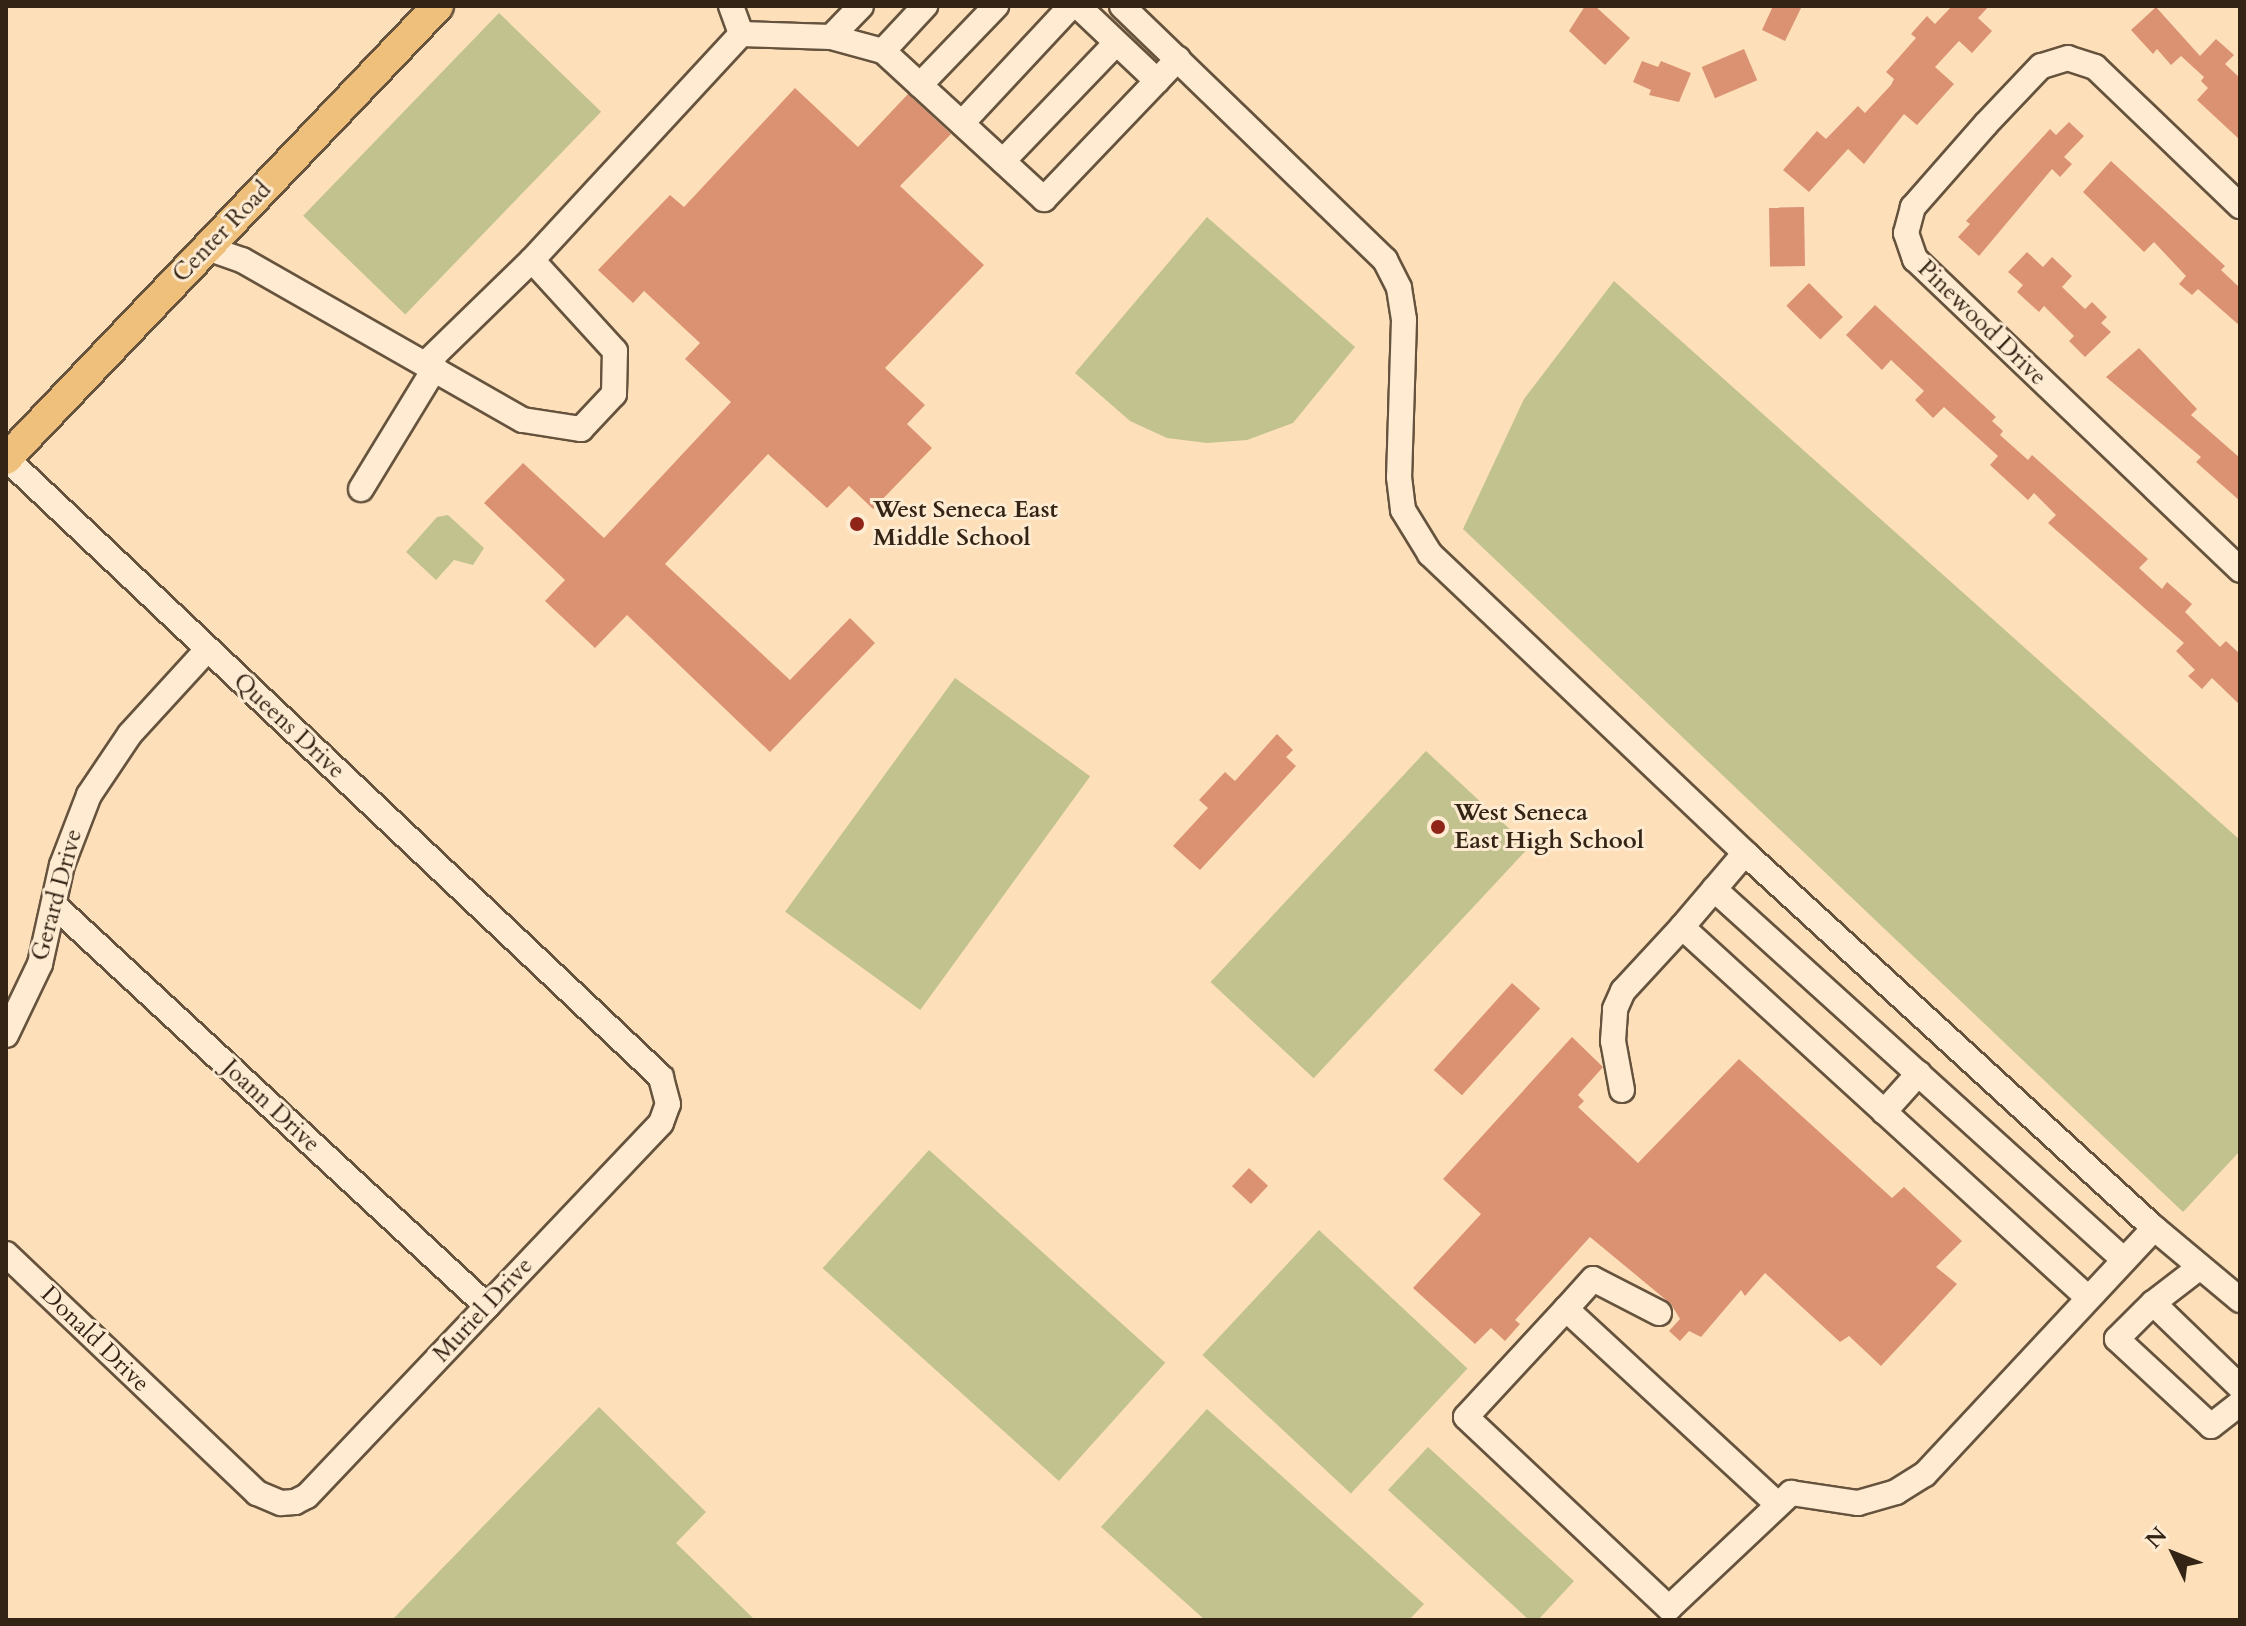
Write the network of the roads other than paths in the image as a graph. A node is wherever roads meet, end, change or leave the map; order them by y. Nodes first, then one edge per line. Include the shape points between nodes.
1 (438, 6) edge
2 (731, 6) edge
3 (861, 6) edge
4 (925, 6) edge
5 (996, 6) edge
6 (1071, 6) edge
7 (1078, 6) edge
8 (1122, 6) edge
9 (741, 34) junction
10 (831, 37) junction
11 (1116, 43) junction
12 (883, 51) junction
13 (1178, 59) junction
14 (1157, 81) junction
15 (920, 85) junction
16 (962, 123) junction
17 (1003, 161) junction
18 (2240, 206) edge
19 (207, 248) junction
20 (532, 260) junction
21 (430, 366) junction
22 (6, 458) edge
23 (361, 489) dead end
24 (2240, 570) edge
25 (208, 649) junction
26 (1745, 853) junction
27 (1714, 889) junction
28 (55, 906) junction
29 (1682, 927) junction
30 (573, 994) joint
31 (6, 1035) edge
32 (1919, 1073) junction
33 (1622, 1090) dead end
34 (1884, 1112) junction
35 (2154, 1228) junction
36 (2123, 1259) junction
37 (12, 1260) edge
38 (2200, 1267) junction
39 (2087, 1297) junction
40 (2240, 1300) edge
41 (2153, 1303) junction
42 (487, 1306) junction
43 (1566, 1309) junction
44 (1659, 1313) dead end
45 (2240, 1387) edge
46 (2240, 1403) edge
47 (172, 1412) joint
48 (1776, 1503) junction

1 - 19 main road, Center Road
2 - 9 street
3 - 10 street
4 - 12 street
5 - 15 street
6 - 16 street
7 - 11 street
8 - 13 street
9 - 10 street
9 - 20 street
10 - 12 street
11 - 14 street
11 - 17 street
12 - 15 street
13 - 14 street
13 - 26 street via 1385,260 1399,288 1404,320 1399,477 1403,510 1414,535
14 - 17 street via 1044,199
15 - 16 street
16 - 17 street
18 - 24 street, Pinewood Drive via 2095,67 2068,58 2041,66 1986,124 1913,207 1906,233 1915,259
19 - 21 street via 242,260
19 - 22 main road, Center Road
20 - 21 street
20 - 21 street via 615,351 614,394 581,429 523,420
21 - 23 street
22 - 25 street, Queens Drive
25 - 28 street, Gerard Drive via 130,734 89,795 62,865
25 - 30 street, Queens Drive
26 - 27 street
26 - 35 street
27 - 29 street
27 - 32 street
28 - 31 street, Gerard Drive via 40,964
28 - 42 street, Joann Drive
29 - 33 street via 1623,991 1615,1009 1613,1041
29 - 34 street
30 - 42 street, Muriel Drive via 661,1077 668,1104 661,1123
32 - 34 street
32 - 36 street
34 - 39 street
35 - 36 street
35 - 38 street
36 - 39 street
37 - 47 street, Donald Drive
38 - 40 street
38 - 41 street
39 - 48 street via 1925,1474 1896,1492 1858,1503 1791,1493
41 - 45 street
41 - 46 street via 2117,1339 2211,1426
42 - 47 street, Muriel Drive via 307,1496 295,1502 281,1503 257,1493
43 - 44 street via 1593,1279
43 - 48 street
43 - 48 street via 1466,1417 1669,1608

